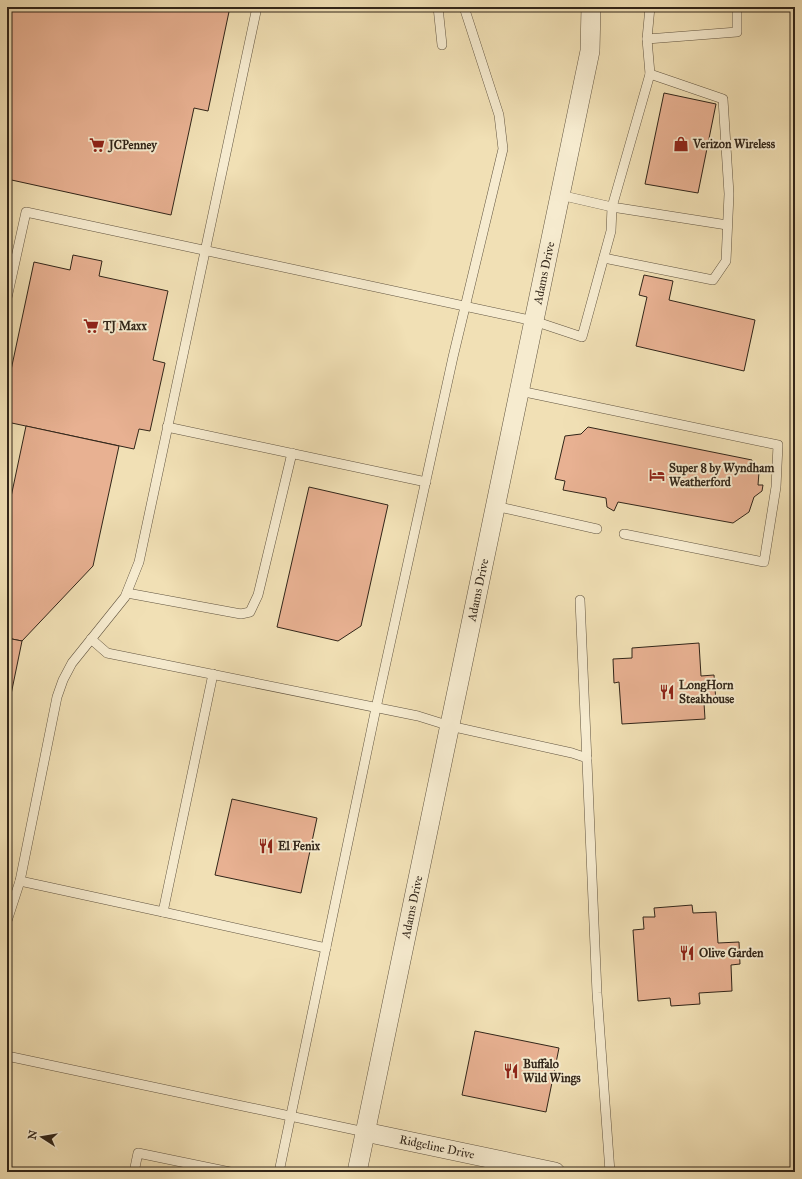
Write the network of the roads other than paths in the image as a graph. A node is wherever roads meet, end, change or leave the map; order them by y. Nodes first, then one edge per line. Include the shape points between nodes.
1 (257, 7) edge
2 (438, 7) edge
3 (464, 7) edge
4 (591, 7) edge
5 (650, 7) edge
6 (737, 7) edge
7 (647, 39) junction
8 (442, 45) dead end
9 (650, 74) junction
10 (560, 195) junction
11 (612, 207) junction
12 (727, 225) junction
13 (205, 252) junction
14 (604, 258) junction
15 (7, 298) edge
16 (464, 307) junction
17 (534, 322) junction
18 (520, 391) junction
19 (167, 427) junction
20 (292, 454) junction
21 (426, 482) junction
22 (495, 506) junction
23 (597, 529) dead end
24 (624, 534) dead end
25 (127, 593) junction
26 (580, 600) dead end
27 (91, 639) junction
28 (213, 674) junction
29 (376, 708) junction
30 (450, 726) junction
31 (586, 758) junction
32 (20, 881) junction
33 (164, 912) junction
34 (7, 921) edge
35 (326, 948) junction
36 (7, 1056) edge
37 (290, 1116) junction
38 (365, 1132) junction
39 (134, 1172) edge
40 (230, 1172) edge
41 (279, 1172) edge
42 (357, 1172) edge
43 (555, 1172) edge
44 (610, 1172) edge

1 - 13 lane
2 - 8 lane
3 - 16 lane via 499,115 503,149
4 - 10 street, Adams Drive via 590,51
5 - 7 lane
6 - 7 lane via 737,32
7 - 9 lane
9 - 11 lane
9 - 12 lane via 723,99
10 - 11 lane
10 - 17 street, Adams Drive
11 - 12 lane
11 - 14 lane via 611,231
12 - 14 lane via 726,261 713,280
13 - 15 lane via 26,212
13 - 16 lane
13 - 19 lane
14 - 17 lane via 582,337
16 - 17 lane
16 - 21 lane
17 - 18 street, Adams Drive
18 - 22 street, Adams Drive
18 - 24 lane via 778,444 776,487 764,562
19 - 20 lane
19 - 25 lane via 139,562
20 - 21 lane
20 - 25 lane via 258,595 250,612 241,614
21 - 29 lane
22 - 23 lane
22 - 30 street, Adams Drive
25 - 27 lane
26 - 31 lane
27 - 28 lane via 106,653
27 - 32 lane via 72,663 57,697
28 - 29 lane
28 - 33 lane
29 - 30 lane via 418,716
29 - 35 lane
30 - 31 lane
30 - 38 street, Adams Drive
31 - 44 lane via 597,993
32 - 33 lane
32 - 34 lane
33 - 35 lane
35 - 37 lane
36 - 37 lane
37 - 38 lane
37 - 41 lane
38 - 42 street, Adams Drive
38 - 43 street, Ridgeline Drive
39 - 40 lane via 138,1153

